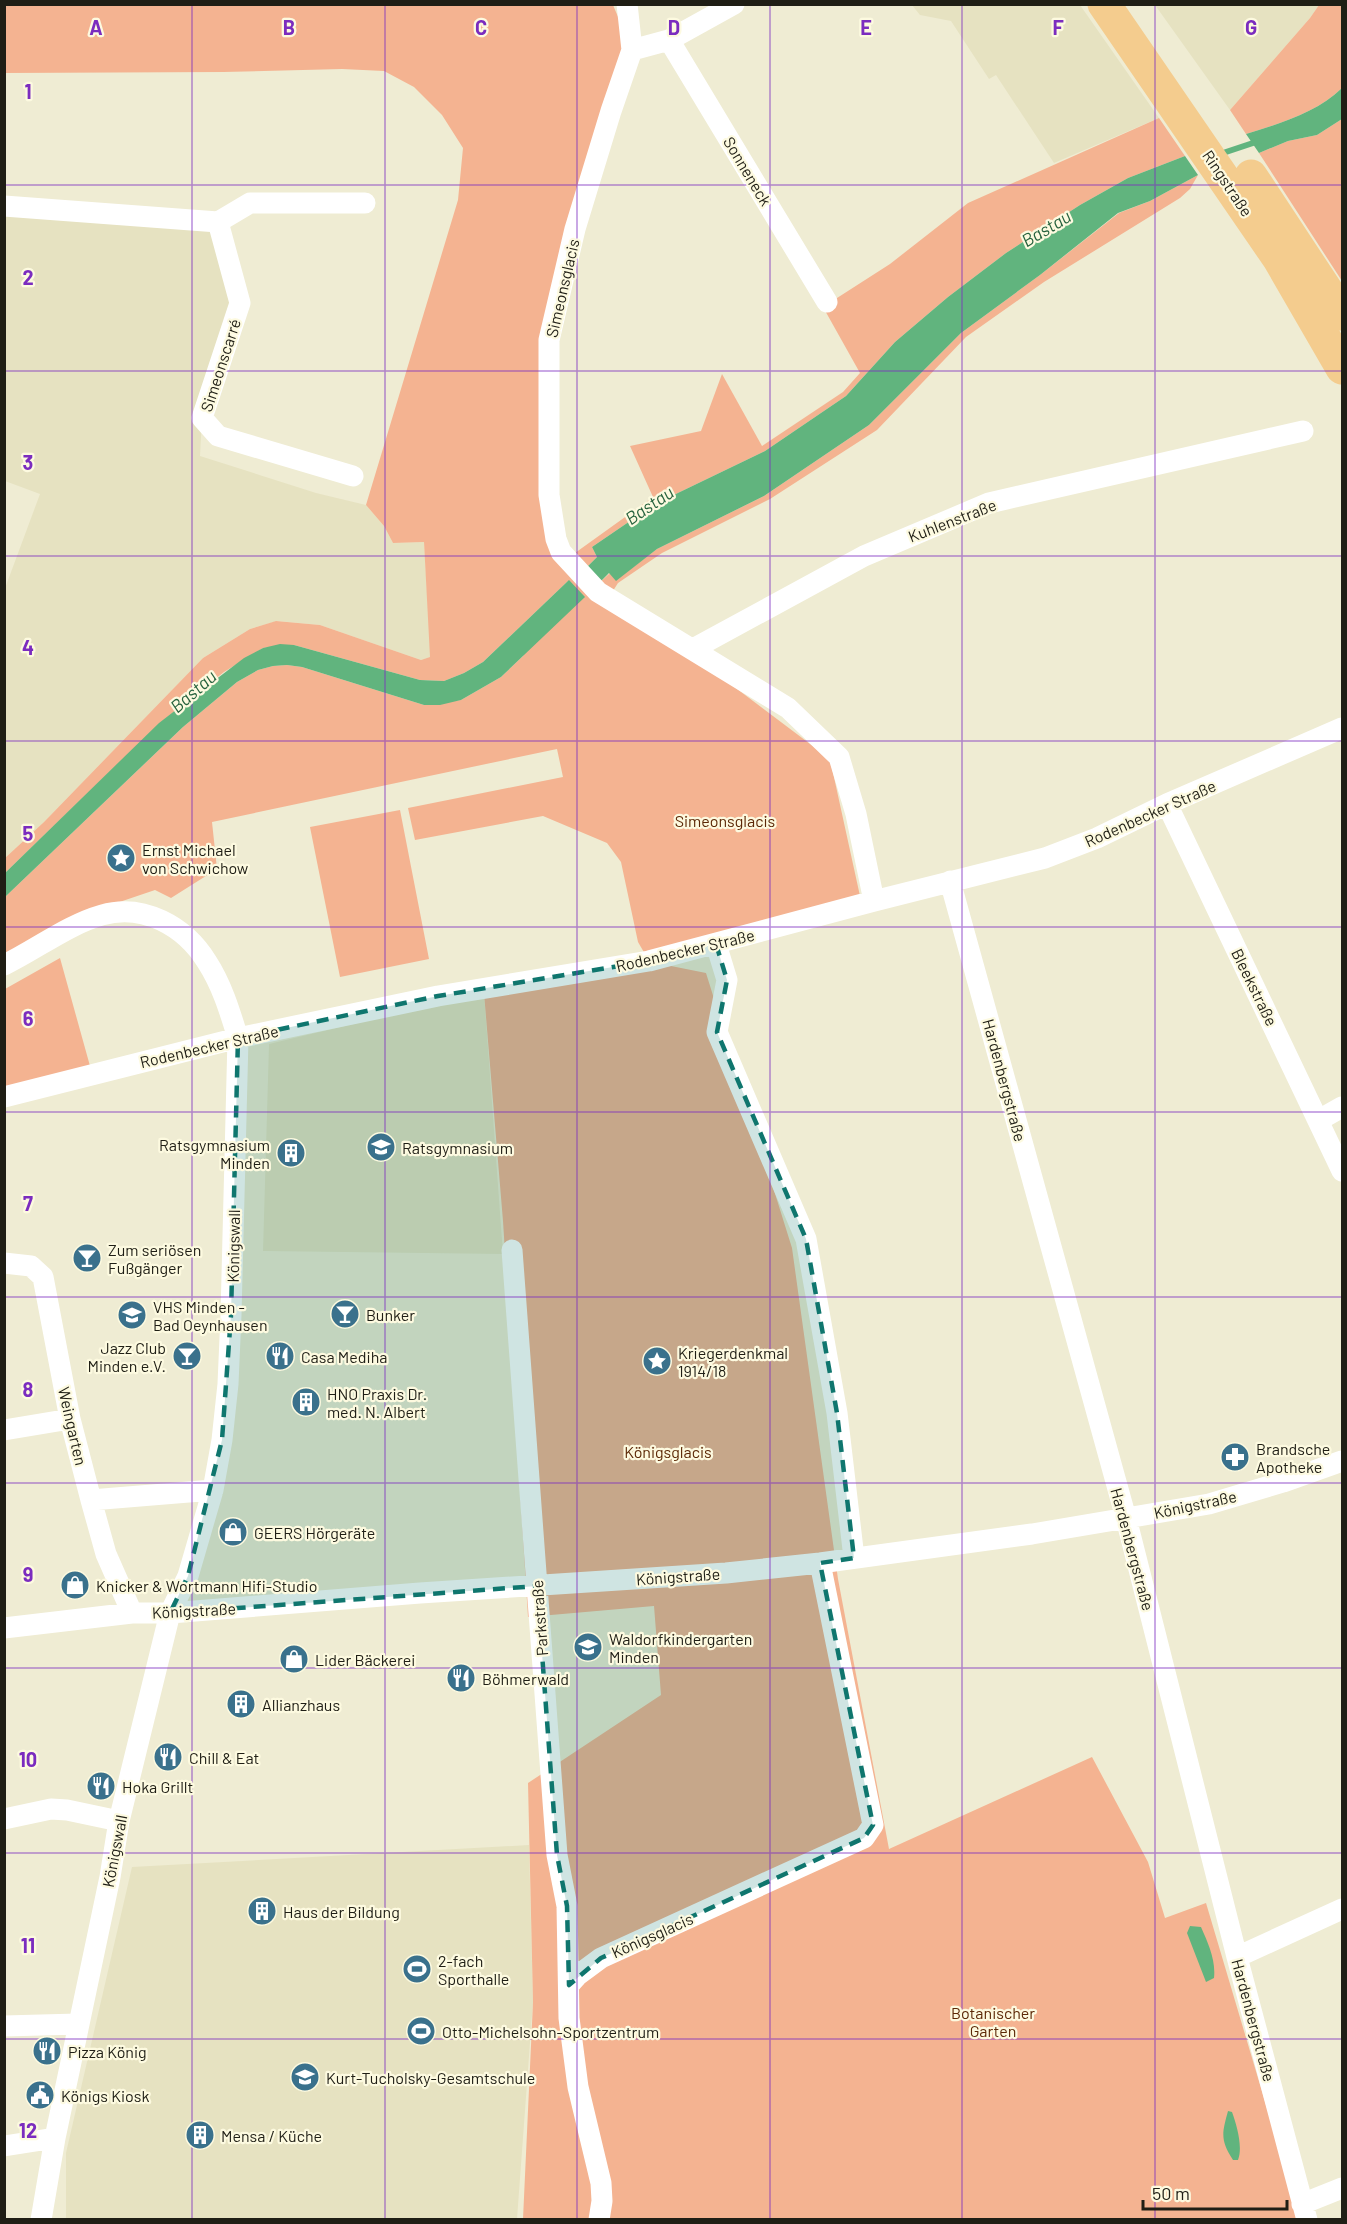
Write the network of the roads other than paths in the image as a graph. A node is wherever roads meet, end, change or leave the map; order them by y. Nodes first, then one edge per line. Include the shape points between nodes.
1 (627, 4) edge
2 (734, 4) edge
3 (1104, 4) edge
4 (1132, 4) edge
5 (669, 40) junction
6 (632, 50) junction
7 (1205, 129) junction
8 (1241, 182) junction
9 (364, 203) dead end
10 (4, 206) edge
11 (218, 222) junction
12 (827, 302) dead end
13 (1342, 314) edge
14 (1342, 368) edge
15 (1303, 431) dead end
16 (352, 476) dead end
17 (693, 649) junction
18 (1342, 728) edge
19 (1167, 804) junction
20 (950, 881) junction
21 (874, 901) junction
22 (716, 944) junction
23 (4, 965) edge
24 (238, 1038) junction
25 (4, 1097) edge
26 (1342, 1107) edge
27 (1319, 1120) junction
28 (1342, 1171) edge
29 (512, 1250) dead end
30 (4, 1263) edge
31 (70, 1419) junction
32 (4, 1430) edge
33 (1342, 1461) edge
34 (213, 1490) junction
35 (91, 1500) junction
36 (1126, 1518) junction
37 (854, 1558) junction
38 (820, 1563) junction
39 (537, 1586) junction
40 (132, 1613) junction
41 (170, 1613) junction
42 (4, 1628) edge
43 (4, 1819) edge
44 (119, 1821) junction
45 (1342, 1909) edge
46 (1237, 1957) junction
47 (569, 1985) junction
48 (78, 2024) junction
49 (4, 2026) edge
50 (55, 2138) junction
51 (4, 2146) edge
52 (1342, 2188) edge
53 (1304, 2212) edge
54 (40, 2220) edge
55 (599, 2220) edge

1 - 6 street, Simeonsglacis
2 - 5 street
3 - 7 main road, Ringstraße
4 - 7 main road, Ringstraße
5 - 6 street
5 - 12 street, Sonneneck
6 - 17 street, Simeonsglacis via 575,229 549,340 549,495 561,552 598,592
7 - 8 main road, Ringstraße
8 - 13 main road, Ringstraße
8 - 14 main road, Ringstraße
9 - 11 street via 250,203
10 - 11 street
11 - 16 street, Simeonscarré via 240,303 202,418 218,436
15 - 17 street, Kuhlenstraße via 989,503 864,556
17 - 21 street, Simeonsglacis via 788,708 839,757 856,814
18 - 19 street, Rodenbecker Straße
19 - 20 street, Rodenbecker Straße via 1045,858
19 - 27 street, Bleekstraße
20 - 21 street, Rodenbecker Straße
20 - 36 street, Hardenbergstraße
21 - 22 street, Rodenbecker Straße
22 - 24 street, Rodenbecker Straße via 649,962 438,996
22 - 37 street via 727,980 717,1032 806,1239 837,1413
23 - 24 street, Königswall via 78,924 104,915 132,912 152,916 172,925 207,962 229,1007
24 - 25 street, Rodenbecker Straße
24 - 34 street, Königswall via 228,1384
26 - 27 street
27 - 28 street, Bleekstraße
29 - 39 street, Parkstraße
30 - 31 street, Weingarten via 31,1266 43,1277
31 - 32 street
31 - 35 street, Weingarten
33 - 36 street, Königstraße via 1209,1504
34 - 35 street
34 - 41 street, Königswall via 188,1576
35 - 40 street, Weingarten via 106,1554
36 - 37 street, Königstraße
36 - 46 street, Hardenbergstraße
37 - 38 street, Königstraße
38 - 39 street, Königstraße
38 - 47 street, Königsglacis via 873,1825 864,1838 601,1958
39 - 41 street, Königstraße
39 - 47 street, Parkstraße via 557,1855 567,1906
40 - 41 street, Königstraße
40 - 42 street, Königstraße
41 - 44 street, Königswall
43 - 44 street via 51,1809
44 - 48 street, Königswall
45 - 46 street
46 - 53 street, Hardenbergstraße
47 - 55 street via 578,2087 601,2183
48 - 49 street
48 - 50 street, Königswall
50 - 51 street
50 - 54 street, Königswall
52 - 53 street

